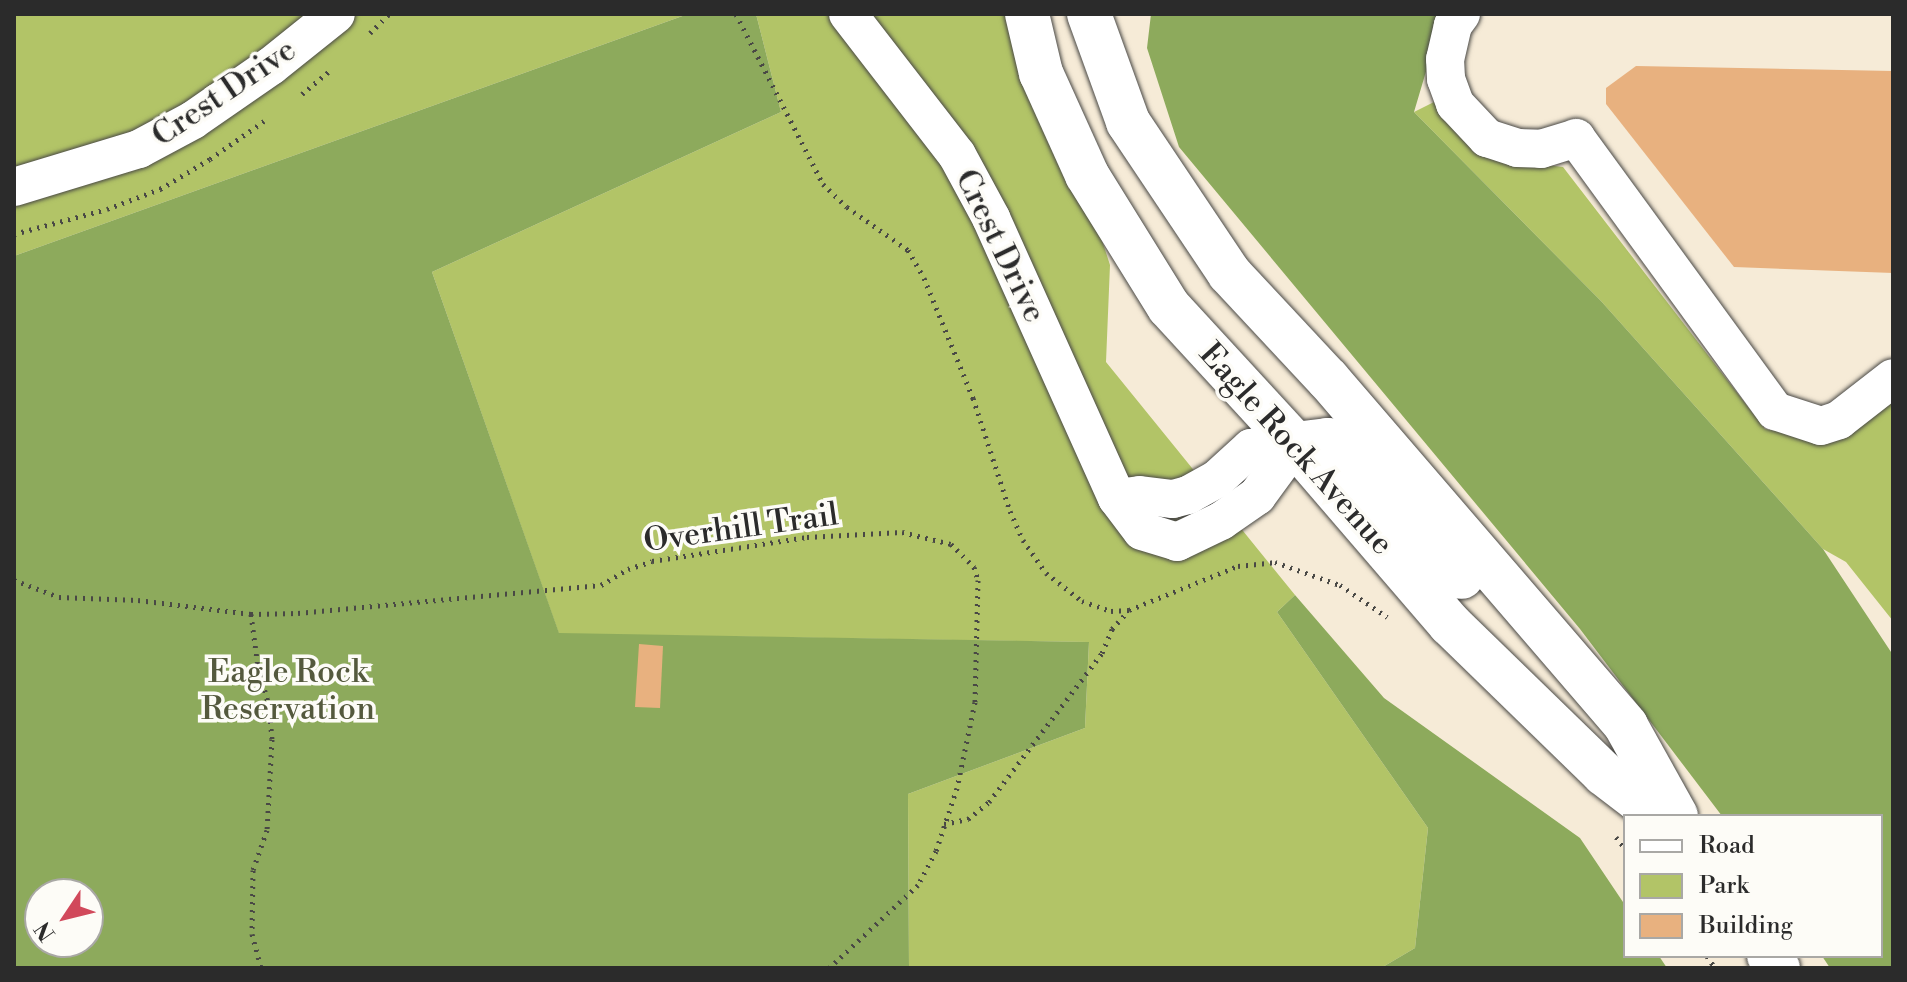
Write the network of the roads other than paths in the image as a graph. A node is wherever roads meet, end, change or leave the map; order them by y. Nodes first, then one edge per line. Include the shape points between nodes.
1 (336, 14) edge
2 (848, 14) edge
3 (1027, 14) edge
4 (1089, 14) edge
5 (1461, 14) edge
6 (14, 187) edge
7 (1893, 378) edge
8 (1328, 379) junction
9 (1295, 444) junction
10 (1512, 593) junction
11 (1656, 814) edge
12 (1675, 814) edge

1 - 6 street, Crest Drive via 193,120 139,149
2 - 9 street, Crest Drive via 957,155 991,218 1117,498 1142,531 1177,542 1221,521 1257,496
3 - 9 main road, Eagle Rock Avenue via 1041,73 1087,175 1169,307
4 - 8 main road, Eagle Rock Avenue via 1128,122 1229,273
5 - 7 street via 1445,59 1455,104 1487,138 1517,148 1541,149 1576,138 1775,411 1821,426 1839,420
8 - 9 main road
8 - 10 main road, Eagle Rock Avenue
9 - 10 main road via 1328,440 1458,576
9 - 11 main road, Eagle Rock Avenue via 1450,624 1604,774
10 - 12 main road, Eagle Rock Avenue via 1626,726

